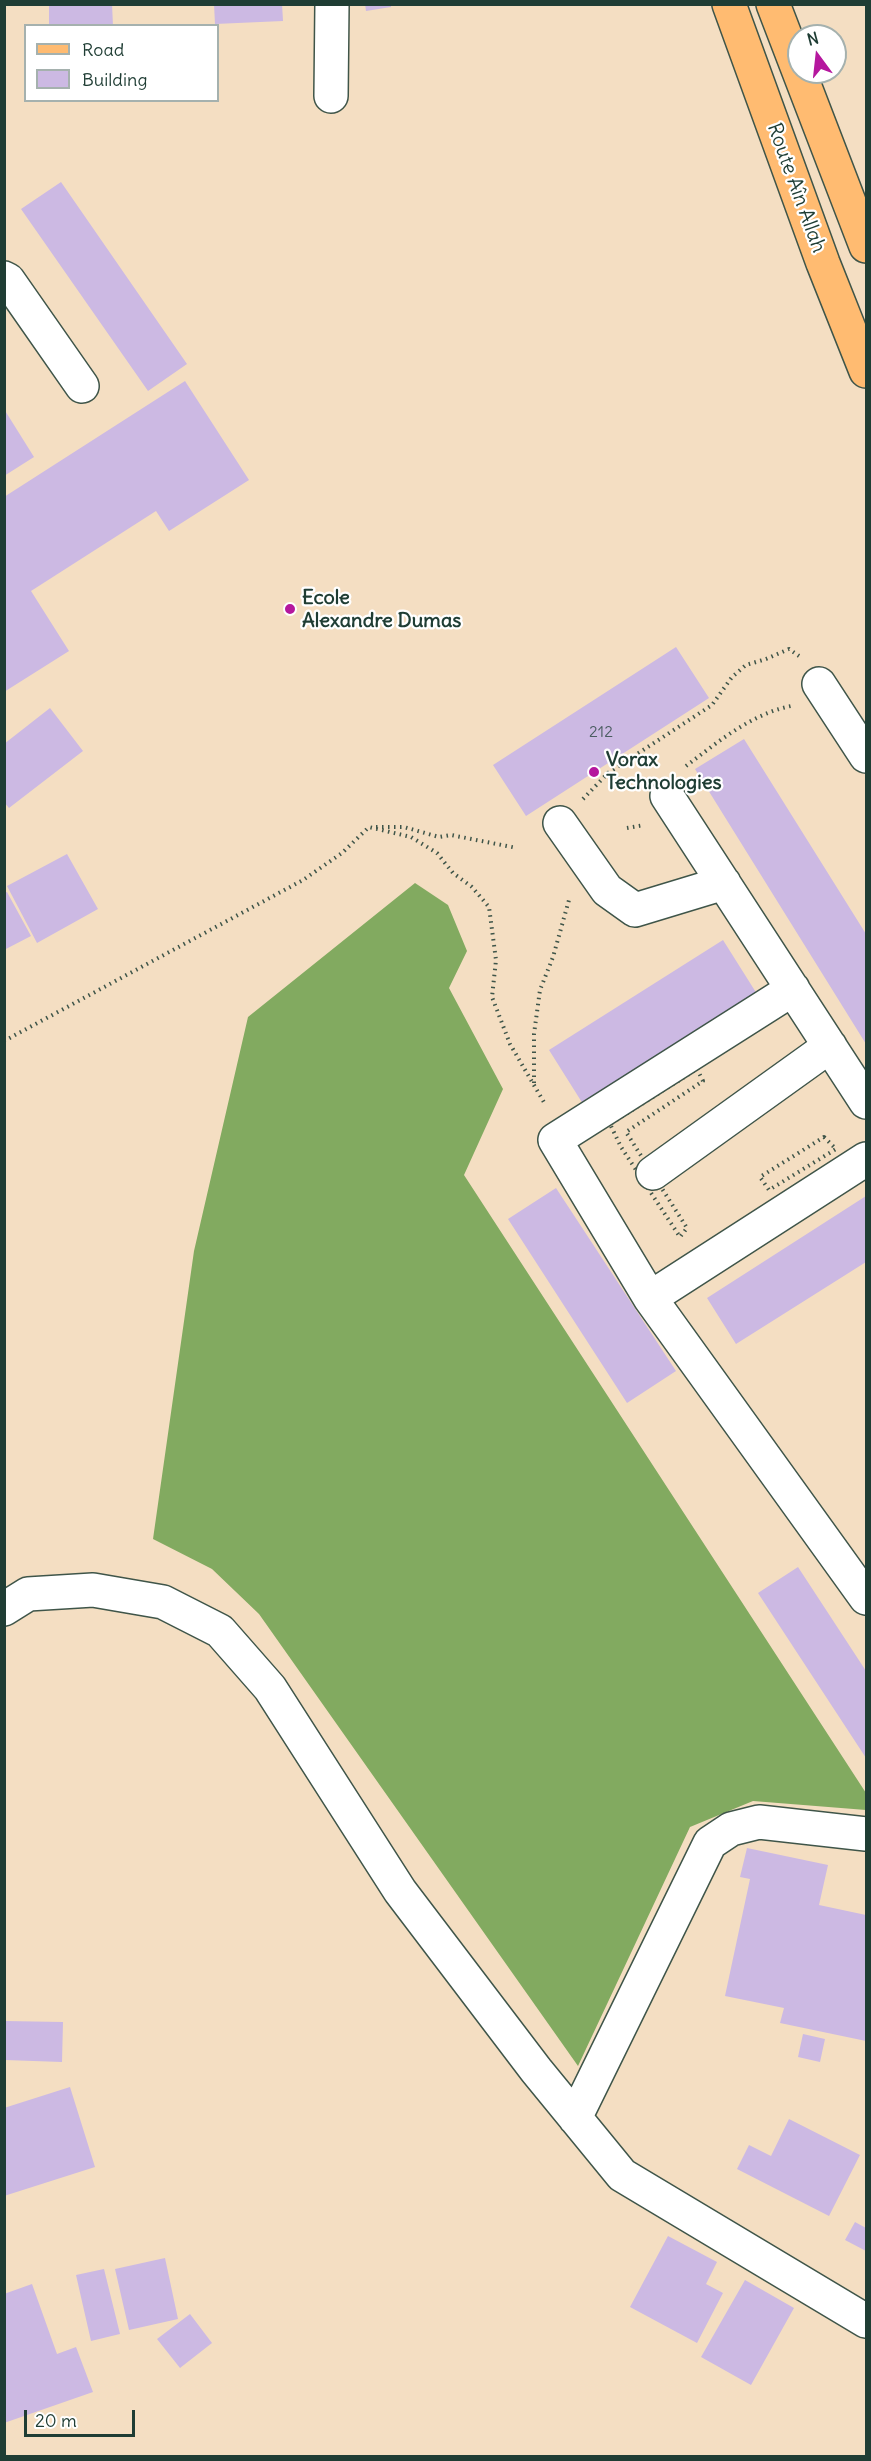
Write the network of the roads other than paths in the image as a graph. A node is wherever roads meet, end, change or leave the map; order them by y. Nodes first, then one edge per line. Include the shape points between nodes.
1 (332, 4) edge
2 (729, 4) edge
3 (773, 4) edge
4 (331, 96) dead end
5 (867, 246) edge
6 (4, 279) edge
7 (867, 370) edge
8 (82, 386) dead end
9 (819, 684) road end
10 (867, 756) edge
11 (668, 796) road end
12 (560, 824) road end
13 (724, 883) junction
14 (793, 989) junction
15 (830, 1046) junction
16 (864, 1092) edge
17 (867, 1159) edge
18 (653, 1173) dead end
19 (650, 1298) junction
20 (867, 1598) edge
21 (4, 1609) edge
22 (867, 1834) edge
23 (575, 2118) junction
24 (867, 2322) edge

1 - 4 street
2 - 7 main road, Route Aîn Allah via 823,263
3 - 5 main road
6 - 8 street
9 - 10 street
11 - 13 street
12 - 13 street via 607,890 634,910
13 - 14 street
14 - 15 street
14 - 19 street via 555,1140
15 - 16 street
15 - 18 street
17 - 19 street
19 - 20 street
21 - 23 street via 28,1594 93,1590 163,1602 220,1631 270,1688 399,1891
22 - 23 street via 759,1822 731,1829 710,1844
23 - 24 street via 622,2175

